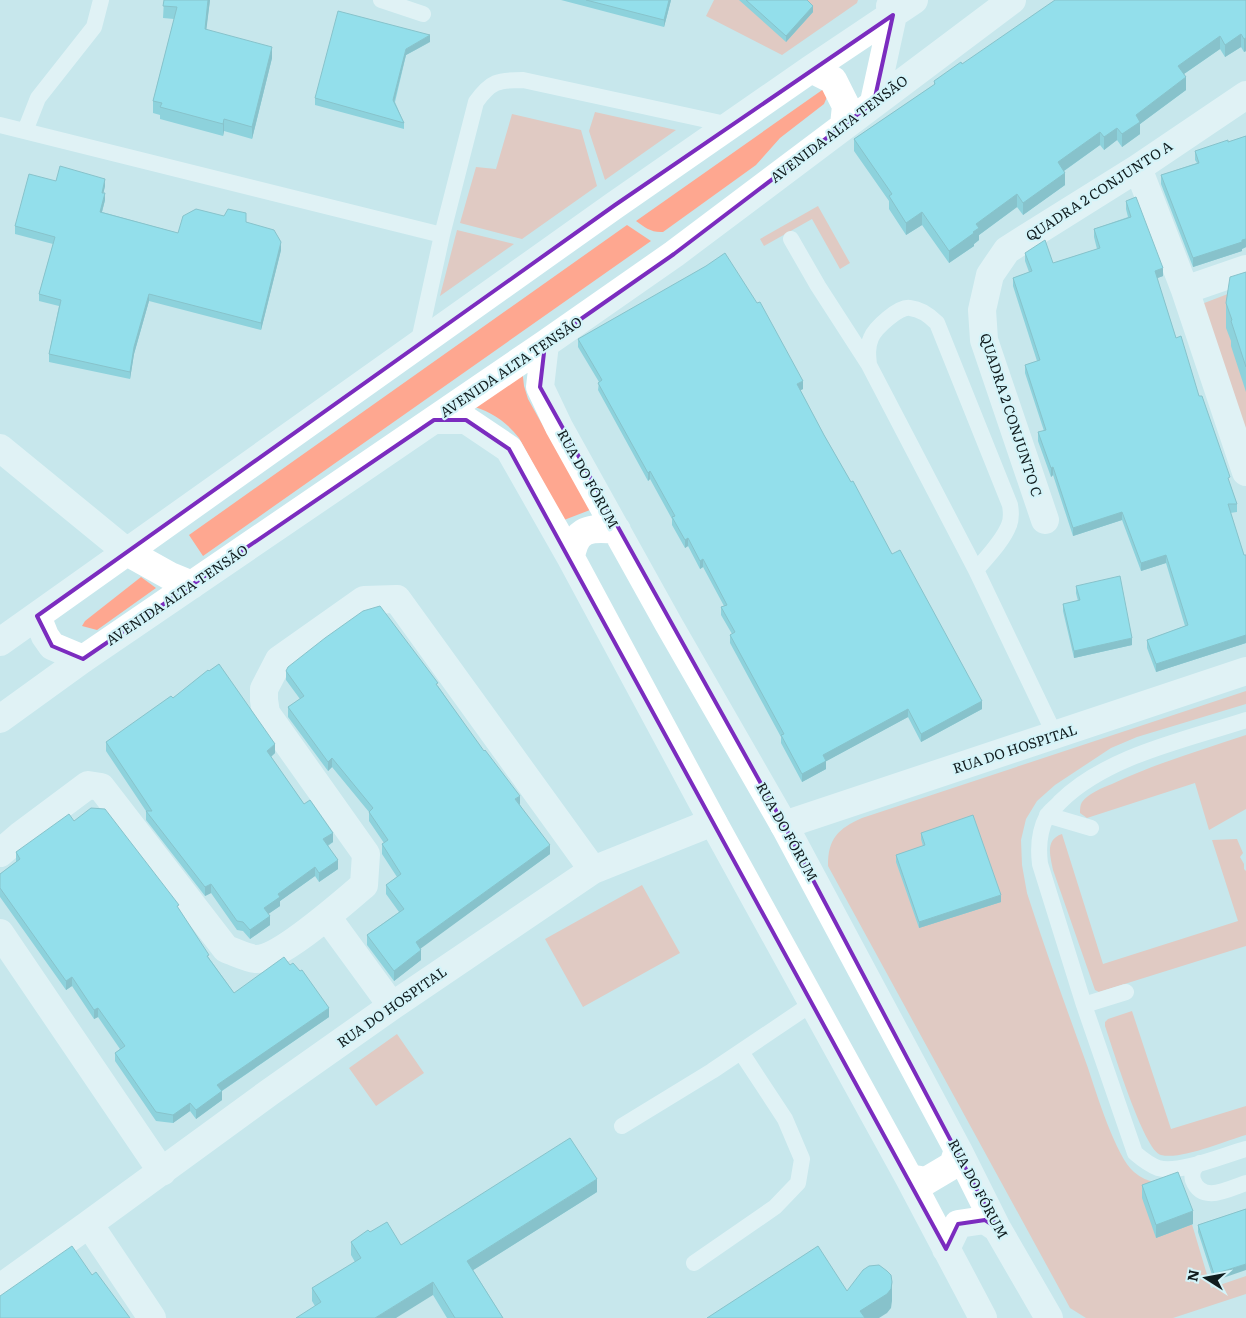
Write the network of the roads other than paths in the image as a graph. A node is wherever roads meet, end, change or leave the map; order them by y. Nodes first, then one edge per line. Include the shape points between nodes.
1 (101, 0) edge
2 (382, 0) edge
3 (1012, 0) edge
4 (899, 5) edge
5 (423, 14) dead end
6 (811, 69) junction
7 (1246, 95) edge
8 (874, 102) junction
9 (0, 124) edge
10 (730, 125) junction
11 (844, 125) junction
12 (25, 131) junction
13 (1138, 168) junction
14 (442, 235) junction
15 (791, 239) dead end
16 (1246, 268) edge
17 (1185, 290) junction
18 (982, 310) joint
19 (545, 344) junction
20 (418, 345) junction
21 (869, 365) junction
22 (434, 420) junction
23 (0, 448) edge
24 (1246, 472) edge
25 (1045, 520) dead end
26 (617, 530) junction
27 (127, 552) junction
28 (572, 558) junction
29 (976, 570) junction
30 (192, 585) junction
31 (37, 616) junction
32 (0, 642) edge
33 (83, 659) junction
34 (1246, 672) edge
35 (0, 719) edge
36 (1246, 720) edge
37 (1055, 735) junction
38 (1047, 815) junction
39 (713, 822) junction
40 (784, 825) junction
41 (1091, 828) dead end
42 (0, 854) edge
43 (593, 870) junction
44 (327, 917) junction
45 (0, 933) edge
46 (1126, 992) dead end
47 (813, 1003) junction
48 (1084, 1005) junction
49 (392, 1006) junction
50 (741, 1052) junction
51 (622, 1126) dead end
52 (1246, 1149) edge
53 (958, 1150) junction
54 (1200, 1163) junction
55 (162, 1172) junction
56 (910, 1178) junction
57 (1246, 1183) edge
58 (89, 1224) junction
59 (997, 1228) junction
60 (946, 1249) junction
61 (694, 1263) dead end
62 (0, 1288) edge
63 (152, 1318) edge
64 (983, 1318) edge
65 (1049, 1318) edge

1 - 12 lane via 94,27 38,98
2 - 5 lane
3 - 8 street, AVENIDA ALTA TENSÃO
4 - 6 street
4 - 8 street
6 - 10 street
6 - 11 street via 833,80 846,106
7 - 13 street, QUADRA 2 CONJUNTO A
8 - 11 street, AVENIDA ALTA TENSÃO
9 - 12 lane
10 - 14 lane via 523,80 503,80 486,88 476,102
10 - 20 street
11 - 19 street, AVENIDA ALTA TENSÃO via 674,254
12 - 14 lane
13 - 17 street
13 - 18 street, QUADRA 2 CONJUNTO A via 1007,250 990,275
14 - 20 lane
15 - 21 lane
16 - 17 street
17 - 24 street
18 - 25 street, QUADRA 2 CONJUNTO C via 984,340
19 - 22 street, AVENIDA ALTA TENSÃO
19 - 26 street, RUA DO FÓRUM via 540,387
20 - 27 street
21 - 29 lane
21 - 29 lane via 871,337 898,311 909,307 920,310 938,323 1010,504 1009,525
22 - 28 street via 466,420 508,449
22 - 30 street, AVENIDA ALTA TENSÃO
23 - 27 street
26 - 28 street via 598,528 583,532 573,543
26 - 40 street, RUA DO FÓRUM
27 - 30 street
27 - 31 street
28 - 39 street
29 - 37 lane
30 - 33 street, AVENIDA ALTA TENSÃO
31 - 32 street
31 - 33 street via 52,646
33 - 35 street, AVENIDA ALTA TENSÃO
34 - 37 street, RUA DO HOSPITAL
36 - 38 lane via 1138,755 1095,776 1067,795
37 - 40 street, RUA DO HOSPITAL
38 - 41 lane
38 - 48 lane via 1040,836 1040,864
39 - 43 street, RUA DO HOSPITAL
39 - 47 street
40 - 53 street, RUA DO FÓRUM
42 - 44 street via 88,785 96,786 101,787 226,949 255,959 270,956
43 - 44 street via 397,599 364,600 279,660 264,689 266,713 366,854 364,885
43 - 49 street, RUA DO HOSPITAL
44 - 49 street
45 - 55 street
46 - 48 lane
47 - 50 lane
47 - 56 street
48 - 54 lane via 1135,1153 1158,1168 1175,1169
49 - 55 street, RUA DO HOSPITAL
50 - 51 lane
50 - 61 lane via 786,1119 802,1159 798,1183 775,1207
52 - 54 lane
53 - 56 street via 953,1165 926,1182
53 - 59 street, RUA DO FÓRUM
54 - 57 lane via 1192,1171 1192,1176 1202,1193 1219,1192
55 - 58 street, RUA DO HOSPITAL
56 - 60 street
58 - 62 street, RUA DO HOSPITAL
58 - 63 street
59 - 60 street via 985,1220 958,1224
59 - 65 street, RUA DO FÓRUM
60 - 64 street

